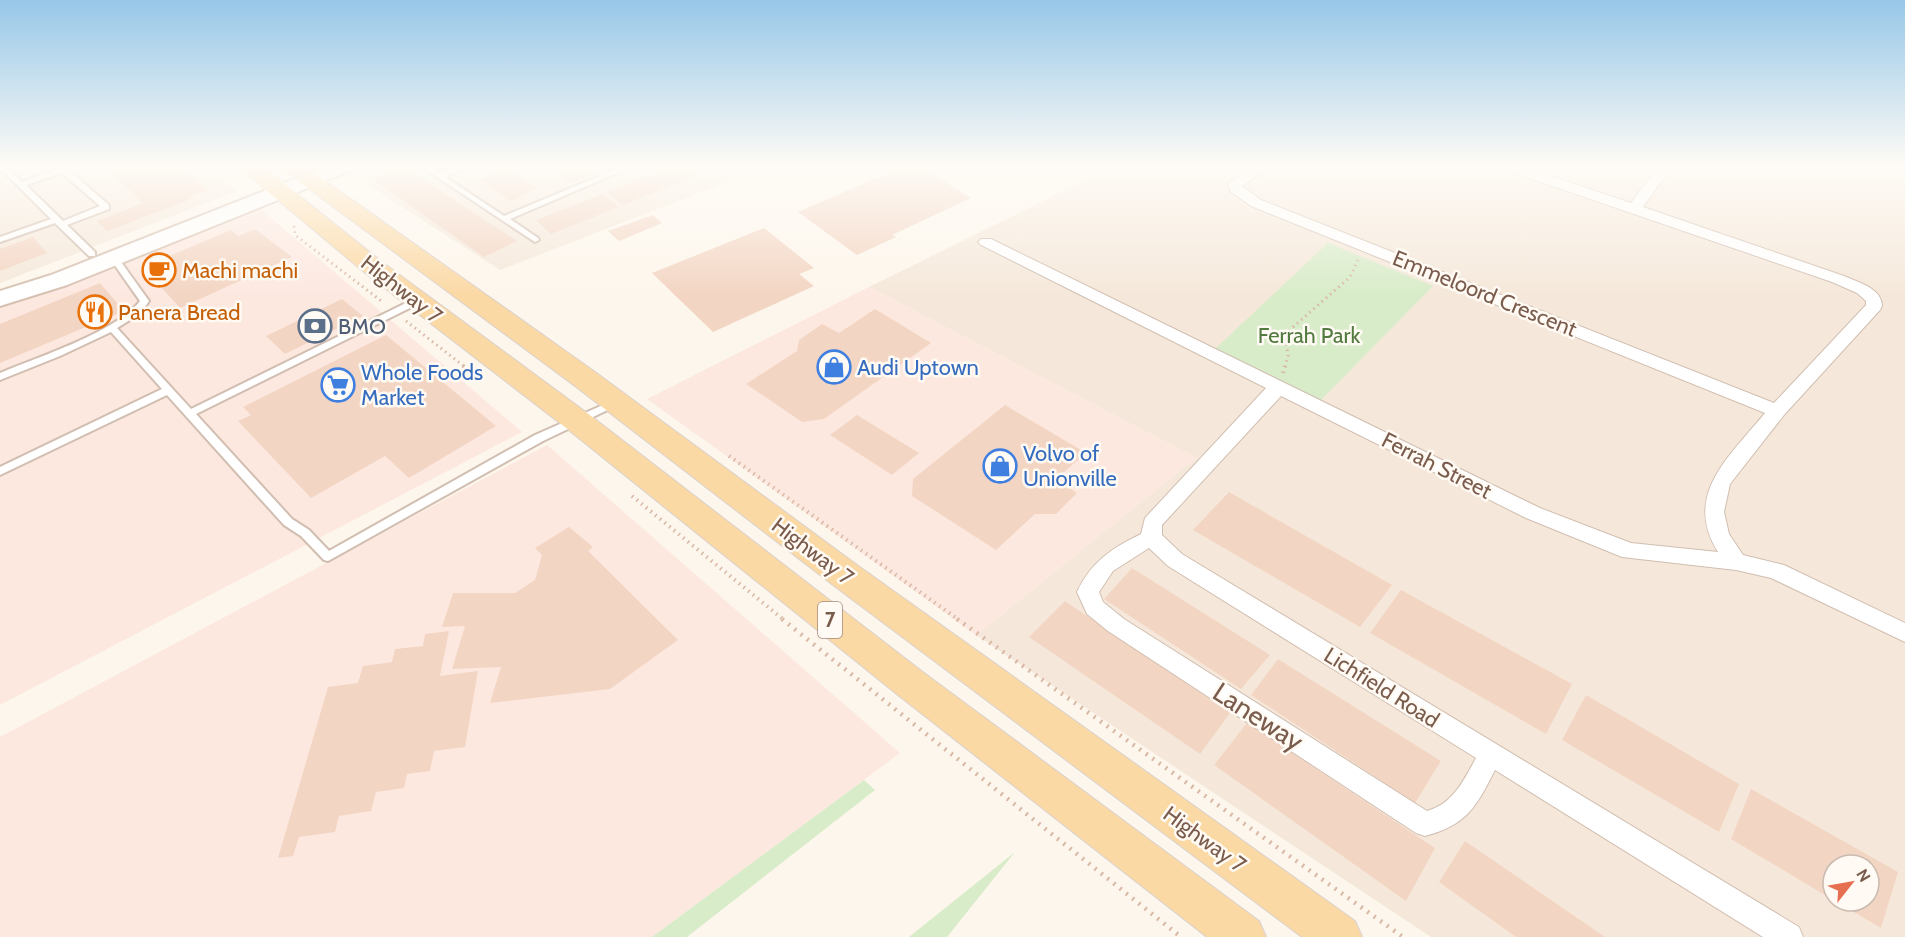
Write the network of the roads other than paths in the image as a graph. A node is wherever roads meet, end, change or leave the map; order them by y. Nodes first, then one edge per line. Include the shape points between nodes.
1 (47, 209) edge
2 (100, 209) edge
3 (221, 209) edge
4 (300, 209) edge
5 (355, 209) edge
6 (487, 209) edge
7 (526, 209) edge
8 (1271, 209) edge
9 (1634, 209) edge
10 (506, 218) junction
11 (61, 221) junction
12 (0, 240) edge
13 (535, 240) dead end
14 (986, 242) dead end
15 (103, 255) junction
16 (0, 292) edge
17 (0, 299) edge
18 (410, 310) junction
19 (112, 328) junction
20 (0, 377) edge
21 (1279, 386) junction
22 (169, 390) junction
23 (615, 403) junction
24 (1777, 411) junction
25 (190, 412) junction
26 (576, 420) junction
27 (0, 471) edge
28 (1151, 538) junction
29 (1736, 562) junction
30 (1905, 633) edge
31 (1491, 754) junction
32 (1243, 937) edge
33 (1339, 937) edge
34 (1789, 937) edge

1 - 11 lane
2 - 11 lane
3 - 15 main road
4 - 18 main road, Highway 7 / 7
5 - 23 main road, Highway 7 / 7
6 - 10 lane
7 - 10 lane
8 - 24 street, Emmeloord Crescent
9 - 24 street via 1838,279 1863,290 1874,300 1874,306
10 - 13 lane
11 - 12 lane
11 - 15 lane
14 - 21 street, Ferrah Street
15 - 16 main road
15 - 17 main road via 30,291
15 - 19 lane via 145,300 142,308
18 - 25 lane
18 - 26 main road, Highway 7 / 7
19 - 20 lane
19 - 22 lane
21 - 28 street via 1152,523
21 - 29 street, Ferrah Street via 1533,513 1596,540 1629,551
22 - 25 lane
22 - 27 lane
23 - 26 lane
23 - 33 main road, Highway 7 / 7
24 - 29 street via 1720,482 1716,496 1714,512 1719,536
25 - 26 lane via 288,522 328,557
26 - 32 main road, Highway 7 / 7 via 911,684
28 - 31 street, Lichfield Road via 1174,560
28 - 31 street, Laneway via 1109,562 1093,577 1088,592 1095,608 1116,626 1425,824 1443,821 1459,809
29 - 30 street, Ferrah Street via 1776,571
31 - 34 street, Lichfield Road

